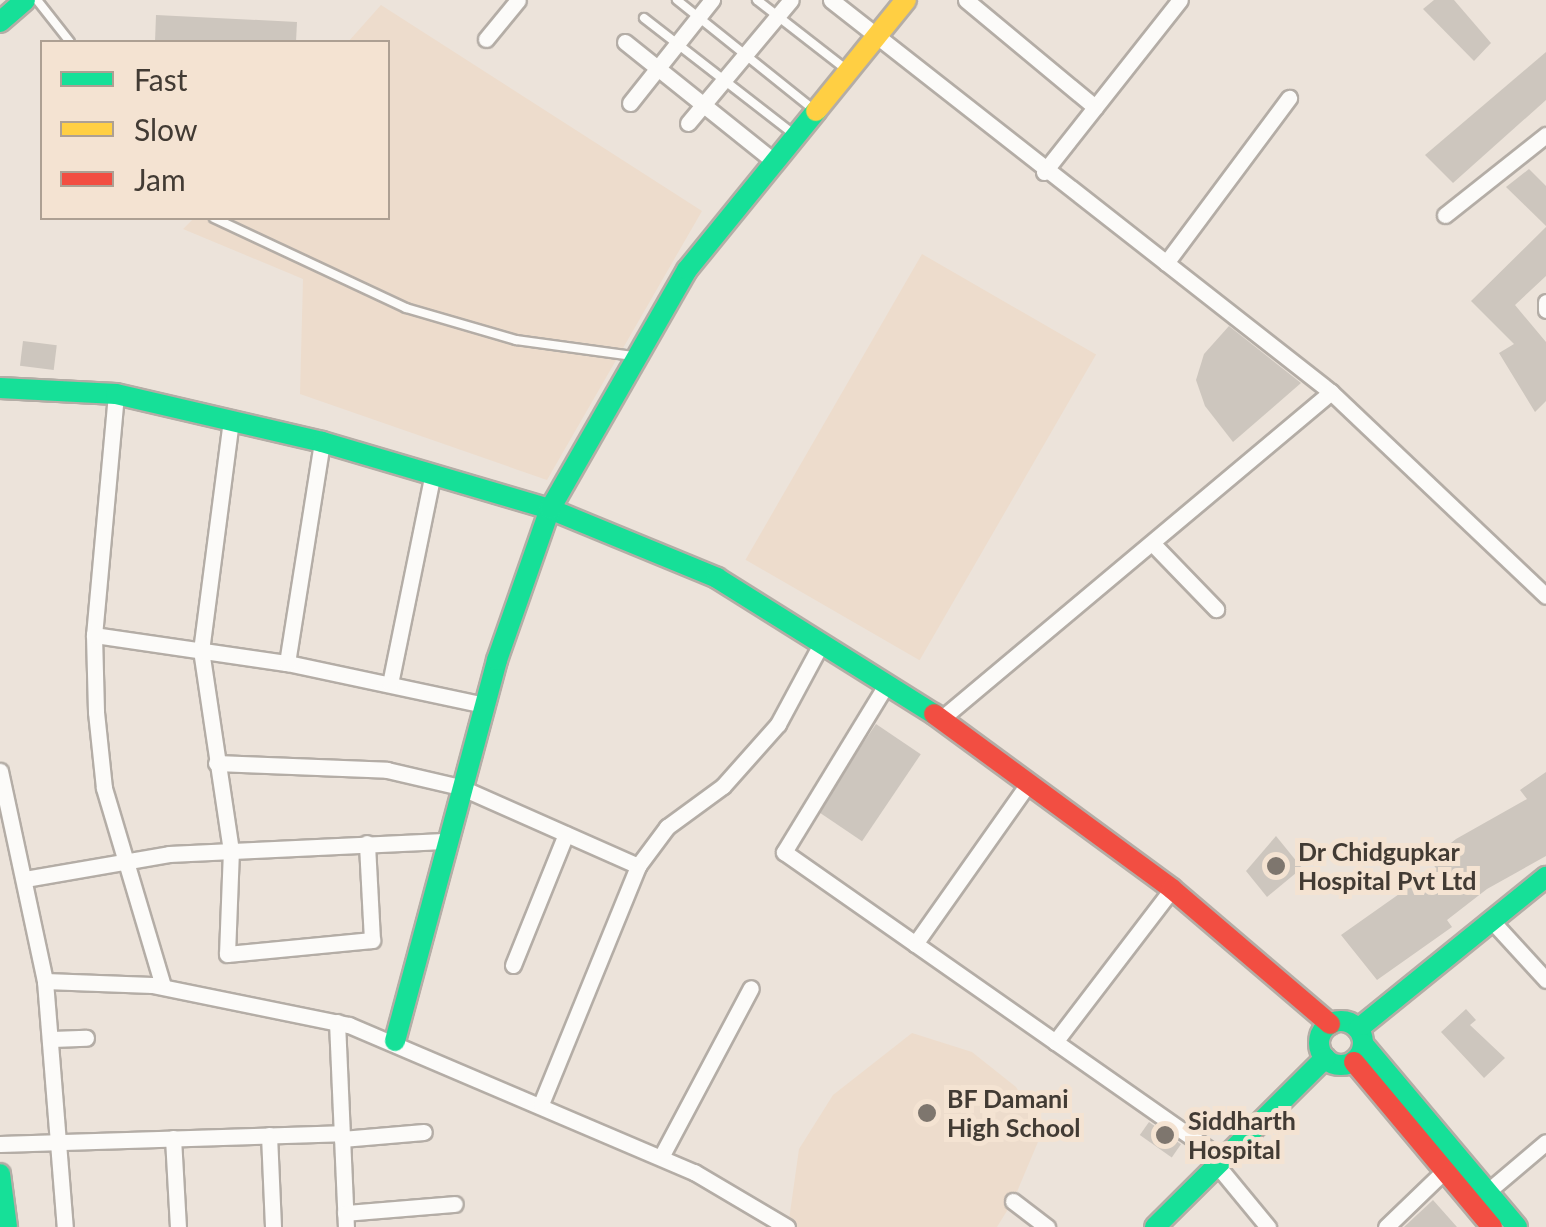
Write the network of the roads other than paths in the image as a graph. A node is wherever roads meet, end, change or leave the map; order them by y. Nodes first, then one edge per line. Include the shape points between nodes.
1 (26, 0) edge
2 (37, 0) edge
3 (518, 0) edge
4 (677, 0) edge
5 (712, 0) edge
6 (757, 0) edge
7 (791, 0) edge
8 (831, 0) edge
9 (906, 0) edge
10 (966, 0) edge
11 (1180, 0) edge
12 (778, 16) junction
13 (698, 17) junction
14 (644, 18) dead end
15 (0, 22) edge
16 (876, 38) junction
17 (486, 39) dead end
18 (68, 40) edge
19 (626, 42) dead end
20 (677, 44) junction
21 (745, 54) junction
22 (658, 68) junction
23 (847, 70) junction
24 (724, 80) junction
25 (1290, 98) dead end
26 (630, 103) dead end
27 (703, 104) junction
28 (1095, 107) junction
29 (813, 109) junction
30 (688, 123) dead end
31 (792, 133) junction
32 (1546, 134) edge
33 (771, 158) junction
34 (1044, 172) junction
35 (1445, 216) dead end
36 (218, 220) edge
37 (1166, 263) junction
38 (1546, 302) edge
39 (1546, 310) edge
40 (638, 357) junction
41 (0, 388) edge
42 (1331, 392) junction
43 (116, 394) junction
44 (230, 420) junction
45 (322, 442) junction
46 (434, 474) junction
47 (550, 509) junction
48 (1156, 546) junction
49 (1546, 596) edge
50 (1216, 609) dead end
51 (94, 635) junction
52 (821, 644) junction
53 (201, 650) junction
54 (288, 662) junction
55 (390, 684) junction
56 (886, 684) junction
57 (484, 704) junction
58 (941, 719) junction
59 (216, 764) junction
60 (0, 771) edge
61 (1028, 784) junction
62 (460, 787) junction
63 (566, 834) junction
64 (444, 840) junction
65 (367, 843) junction
66 (230, 850) junction
67 (123, 862) junction
68 (638, 866) junction
69 (1546, 877) edge
70 (25, 879) junction
71 (1172, 889) junction
72 (1492, 921) junction
73 (915, 944) junction
74 (513, 965) dead end
75 (1546, 980) edge
76 (46, 981) junction
77 (163, 986) junction
78 (752, 988) dead end
79 (337, 1022) junction
80 (1330, 1024) junction
81 (86, 1038) dead end
82 (52, 1039) junction
83 (395, 1042) junction
84 (1056, 1042) junction
85 (1358, 1045) junction
86 (1325, 1058) junction
87 (541, 1104) junction
88 (424, 1132) dead end
89 (269, 1135) junction
90 (341, 1136) junction
91 (173, 1138) junction
92 (61, 1142) junction
93 (1546, 1142) edge
94 (0, 1144) edge
95 (660, 1157) junction
96 (1218, 1161) junction
97 (1445, 1170) junction
98 (0, 1174) edge
99 (1488, 1192) junction
100 (1014, 1201) dead end
101 (455, 1204) dead end
102 (346, 1220) edge
103 (7, 1227) edge
104 (66, 1227) edge
105 (178, 1227) edge
106 (273, 1227) edge
107 (787, 1227) edge
108 (1047, 1227) edge
109 (1155, 1227) edge
110 (1268, 1227) edge
111 (1386, 1227) edge
112 (1492, 1227) edge
113 (1517, 1227) edge

1 - 15 main road
2 - 18 lane
3 - 17 street
4 - 13 lane
5 - 13 street
6 - 12 lane
7 - 12 street
8 - 16 street
9 - 16 main road
10 - 28 street
11 - 28 street
12 - 21 street
12 - 23 lane
13 - 20 street
13 - 21 lane
14 - 20 lane
16 - 23 main road
16 - 34 street
19 - 22 street
20 - 22 street
20 - 24 lane
21 - 24 street
21 - 29 lane
22 - 26 street
22 - 27 street
23 - 29 main road
24 - 27 street
24 - 31 lane
25 - 37 street
27 - 30 street
27 - 33 street
28 - 34 street
29 - 31 main road
31 - 33 main road
32 - 35 street
33 - 40 main road via 687,270
34 - 37 street
36 - 40 lane via 406,308 516,340
37 - 42 street
38 - 39 street
40 - 47 main road
41 - 43 main road
42 - 48 street
42 - 49 street
43 - 44 main road
43 - 51 street
44 - 45 main road
44 - 53 street
45 - 46 main road
45 - 54 street
46 - 47 main road
46 - 55 street
47 - 52 main road via 717,578
47 - 57 main road
48 - 50 street
48 - 58 street
51 - 53 street
51 - 67 street via 104,788
52 - 56 main road
52 - 68 street via 778,724 723,786 667,828
53 - 54 street
53 - 59 street
54 - 55 street
55 - 57 street
56 - 58 main road
56 - 73 street via 784,852
57 - 62 main road
58 - 61 main road
59 - 62 street via 387,770
59 - 66 street
60 - 70 street
61 - 71 main road
61 - 73 street
62 - 63 street
62 - 64 main road
63 - 68 street
63 - 74 street
64 - 65 street
64 - 83 main road
65 - 66 street
65 - 66 street via 372,940 227,954
66 - 67 street
67 - 70 street
67 - 77 street
68 - 87 street
69 - 72 main road
70 - 76 street
71 - 80 main road
71 - 84 street
72 - 75 street
72 - 85 main road
73 - 84 street
76 - 77 street
76 - 82 street
77 - 79 street
78 - 95 street
79 - 83 street
79 - 90 street
80 - 85 main road
80 - 86 main road via 1320,1036
81 - 82 street
82 - 92 street
83 - 87 street
84 - 96 street
85 - 86 main road
85 - 97 main road
85 - 99 main road
86 - 96 main road
87 - 95 street
88 - 90 street
89 - 90 street
89 - 91 street
89 - 106 street
90 - 102 street
91 - 92 street
91 - 105 street
92 - 94 street
92 - 104 street
93 - 99 street
95 - 107 street
96 - 109 main road
96 - 110 street
97 - 111 street
97 - 112 main road
98 - 103 main road
99 - 113 main road
100 - 108 street
101 - 102 street

